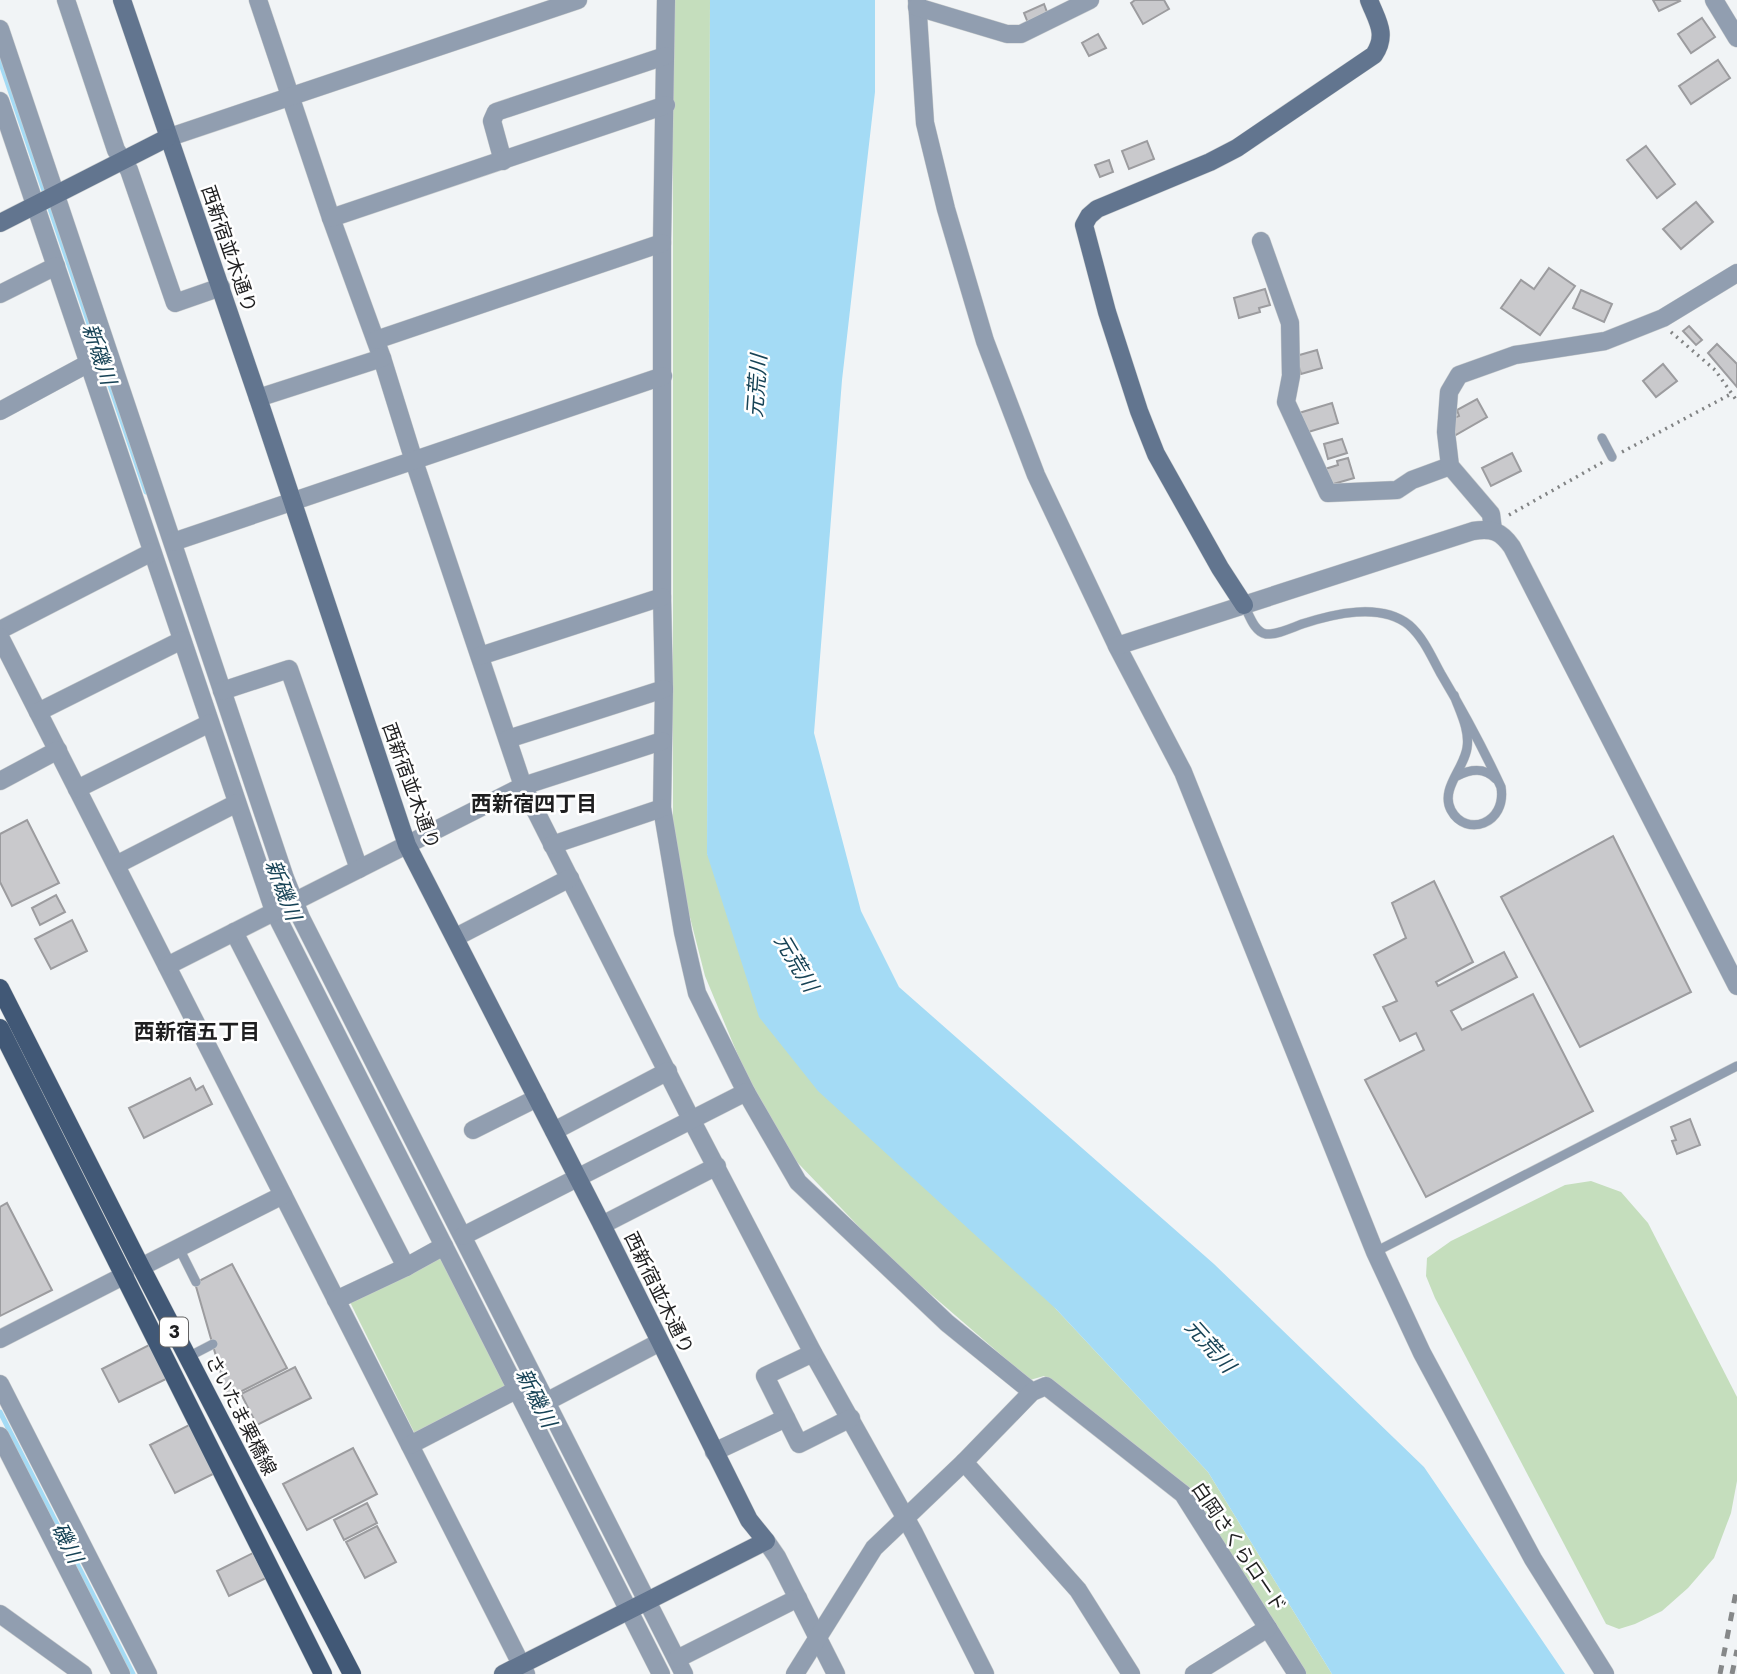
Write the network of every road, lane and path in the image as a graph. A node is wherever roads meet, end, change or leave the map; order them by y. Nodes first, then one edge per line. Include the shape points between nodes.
1 (66, 0) edge
2 (122, 0) edge
3 (258, 0) edge
4 (578, 0) edge
5 (666, 0) edge
6 (1090, 0) edge
7 (1369, 0) edge
8 (1714, 0) edge
9 (917, 4) edge
10 (547, 5) edge
11 (0, 29) edge
12 (1737, 38) edge
13 (665, 56) junction
14 (291, 96) junction
15 (0, 101) edge
16 (666, 105) junction
17 (167, 138) junction
18 (123, 161) junction
19 (503, 161) junction
20 (45, 199) junction
21 (331, 218) junction
22 (0, 223) edge
23 (1261, 241) dead end
24 (662, 243) junction
25 (56, 266) junction
26 (1737, 273) edge
27 (221, 287) junction
28 (0, 293) edge
29 (1663, 318) junction
30 (376, 340) junction
31 (382, 358) junction
32 (89, 363) junction
33 (663, 376) junction
34 (258, 397) junction
35 (1737, 401) edge
36 (0, 411) edge
37 (1602, 438) dead end
38 (1612, 457) dead end
39 (414, 461) junction
40 (1450, 466) junction
41 (291, 502) junction
42 (1493, 530) junction
43 (173, 542) junction
44 (152, 552) junction
45 (662, 597) junction
46 (1244, 605) junction
47 (0, 629) edge
48 (0, 637) edge
49 (182, 640) junction
50 (1117, 646) junction
51 (480, 656) junction
52 (664, 688) junction
53 (222, 691) junction
54 (1454, 695) junction
55 (38, 712) junction
56 (210, 723) junction
57 (508, 739) junction
58 (662, 741) junction
59 (58, 750) junction
60 (1457, 776) junction
61 (0, 781) edge
62 (523, 786) junction
63 (1501, 787) junction
64 (77, 789) junction
65 (237, 803) junction
66 (662, 808) junction
67 (407, 845) junction
68 (552, 845) junction
69 (116, 865) junction
70 (359, 869) junction
71 (570, 878) junction
72 (294, 901) junction
73 (274, 911) junction
74 (234, 932) junction
75 (456, 937) junction
76 (167, 966) junction
77 (1737, 986) edge
78 (0, 988) edge
79 (0, 1028) edge
80 (1737, 1066) edge
81 (668, 1071) junction
82 (746, 1093) junction
83 (537, 1098) junction
84 (692, 1121) junction
85 (473, 1130) dead end
86 (554, 1130) junction
87 (717, 1166) junction
88 (577, 1180) junction
89 (284, 1195) junction
90 (602, 1225) junction
91 (463, 1236) junction
92 (444, 1246) junction
93 (179, 1248) junction
94 (1375, 1251) junction
95 (406, 1267) junction
96 (133, 1271) junction
97 (197, 1282) dead end
98 (336, 1300) junction
99 (0, 1339) edge
100 (660, 1342) junction
101 (213, 1344) dead end
102 (813, 1353) junction
103 (188, 1357) junction
104 (1, 1390) edge
105 (516, 1390) junction
106 (1032, 1392) junction
107 (546, 1402) junction
108 (786, 1418) junction
109 (851, 1418) junction
110 (0, 1436) edge
111 (410, 1445) junction
112 (714, 1452) junction
113 (964, 1462) junction
114 (905, 1518) junction
115 (765, 1541) junction
116 (798, 1598) junction
117 (647, 1600) junction
118 (629, 1610) junction
119 (2, 1618) edge
120 (1269, 1628) junction
121 (817, 1636) junction
122 (680, 1667) edge
123 (524, 1669) edge
124 (83, 1674) edge
125 (121, 1674) edge
126 (148, 1674) edge
127 (323, 1674) edge
128 (352, 1674) edge
129 (503, 1674) edge
130 (661, 1674) edge
131 (795, 1674) edge
132 (836, 1674) edge
133 (985, 1674) edge
134 (1131, 1674) edge
135 (1194, 1674) edge
136 (1297, 1674) edge
137 (1605, 1674) edge

1 - 18 street
2 - 17 street, 西新宿並木通り
3 - 14 street
4 - 10 street
5 - 13 street
6 - 9 street via 1021,34 1007,34
7 - 46 street via 1382,34 1374,55 1237,148 1097,209 1084,225 1107,312 1156,454
8 - 12 street
9 - 50 street via 925,122 985,341 1036,475
10 - 14 street
11 - 20 street
13 - 16 street
13 - 19 street via 496,112 492,121
14 - 17 street
14 - 21 street
15 - 20 street
16 - 19 street
16 - 24 street
17 - 18 street
17 - 27 street, 西新宿並木通り
18 - 20 street
18 - 27 street via 176,303
19 - 21 street
20 - 22 street
20 - 25 street
20 - 43 street
21 - 30 street
23 - 40 street via 1290,323 1291,376 1286,402 1328,493 1396,490
24 - 30 street
24 - 33 street
25 - 28 street
25 - 32 street
26 - 29 street
27 - 34 street, 西新宿並木通り
29 - 35 path via 1668,330 1716,370
29 - 40 street via 1605,341 1515,355 1459,375 1449,392 1446,432
30 - 31 street
31 - 34 street
31 - 39 street
32 - 36 street
32 - 44 street
33 - 39 street
33 - 45 street
34 - 41 street, 西新宿並木通り
37 - 38 lane
39 - 41 street
39 - 51 street
40 - 42 street via 1491,514
41 - 43 street
41 - 67 street, 西新宿並木通り
42 - 46 street via 1473,531
42 - 77 street via 1511,547
43 - 53 street
44 - 47 street
44 - 49 street
45 - 51 street
45 - 52 street
46 - 50 street
46 - 54 lane via 1257,630 1266,634 1330,616 1392,615 1422,639
48 - 55 street
49 - 55 street
49 - 56 street
50 - 94 street via 1183,772
51 - 57 street
52 - 57 street
52 - 58 street
53 - 70 street via 289,669
53 - 72 street
54 - 60 lane via 1467,730
54 - 63 lane
55 - 59 street
56 - 64 street
56 - 65 street
57 - 62 street
58 - 62 street
58 - 66 street
59 - 61 street
59 - 64 street
60 - 63 lane via 1482,770 1494,776
60 - 63 lane via 1447,799 1451,810 1469,824 1490,820 1500,810
62 - 67 street
62 - 68 street
64 - 69 street
65 - 69 street
65 - 73 street
66 - 68 street
66 - 82 street via 697,993
67 - 70 street
67 - 75 street, 西新宿並木通り
68 - 71 street
69 - 76 street
70 - 72 street
71 - 75 street
71 - 81 street
72 - 73 street
72 - 91 street
73 - 74 street
73 - 92 street
74 - 76 street
74 - 95 street
75 - 83 street, 西新宿並木通り
76 - 89 street
78 - 96 main road, さいたま栗橋線 / 3
79 - 96 main road, さいたま栗橋線 / 3
80 - 94 lane
81 - 84 street
81 - 86 street
82 - 84 street
82 - 106 street via 798,1182 947,1323
83 - 85 street
83 - 86 street, 西新宿並木通り
84 - 87 street
84 - 88 street
86 - 88 street, 西新宿並木通り
87 - 90 street
87 - 102 street
88 - 90 street, 西新宿並木通り
88 - 91 street
89 - 93 street
89 - 98 street
90 - 100 street, 西新宿並木通り
91 - 107 street
92 - 95 street
92 - 105 street
93 - 96 street
93 - 97 lane
94 - 137 street via 1467,1439 1533,1559
95 - 98 street
96 - 99 street
96 - 103 main road, さいたま栗橋線 / 3
96 - 127 main road, さいたま栗橋線 / 3
98 - 111 street
100 - 107 street
100 - 112 street, 西新宿並木通り
101 - 103 lane
102 - 108 street via 765,1376
102 - 109 street
103 - 128 main road, さいたま栗橋線 / 3
104 - 126 street
105 - 111 street
105 - 118 street
106 - 113 street
106 - 120 street, 白岡さくらロード via 1046,1386 1183,1494
107 - 117 street
108 - 109 street via 799,1444
108 - 112 street
109 - 114 street
110 - 125 street
111 - 123 street
112 - 115 street, 西新宿並木通り
113 - 114 street
113 - 134 street via 1078,1590
114 - 121 street via 874,1548
114 - 133 street
115 - 116 street
115 - 117 street
116 - 121 street
116 - 122 street
117 - 118 street
117 - 122 street
118 - 123 street
118 - 130 street
119 - 124 street
120 - 135 street
120 - 136 street, 白岡さくらロード
121 - 131 street
121 - 132 street
123 - 129 street

